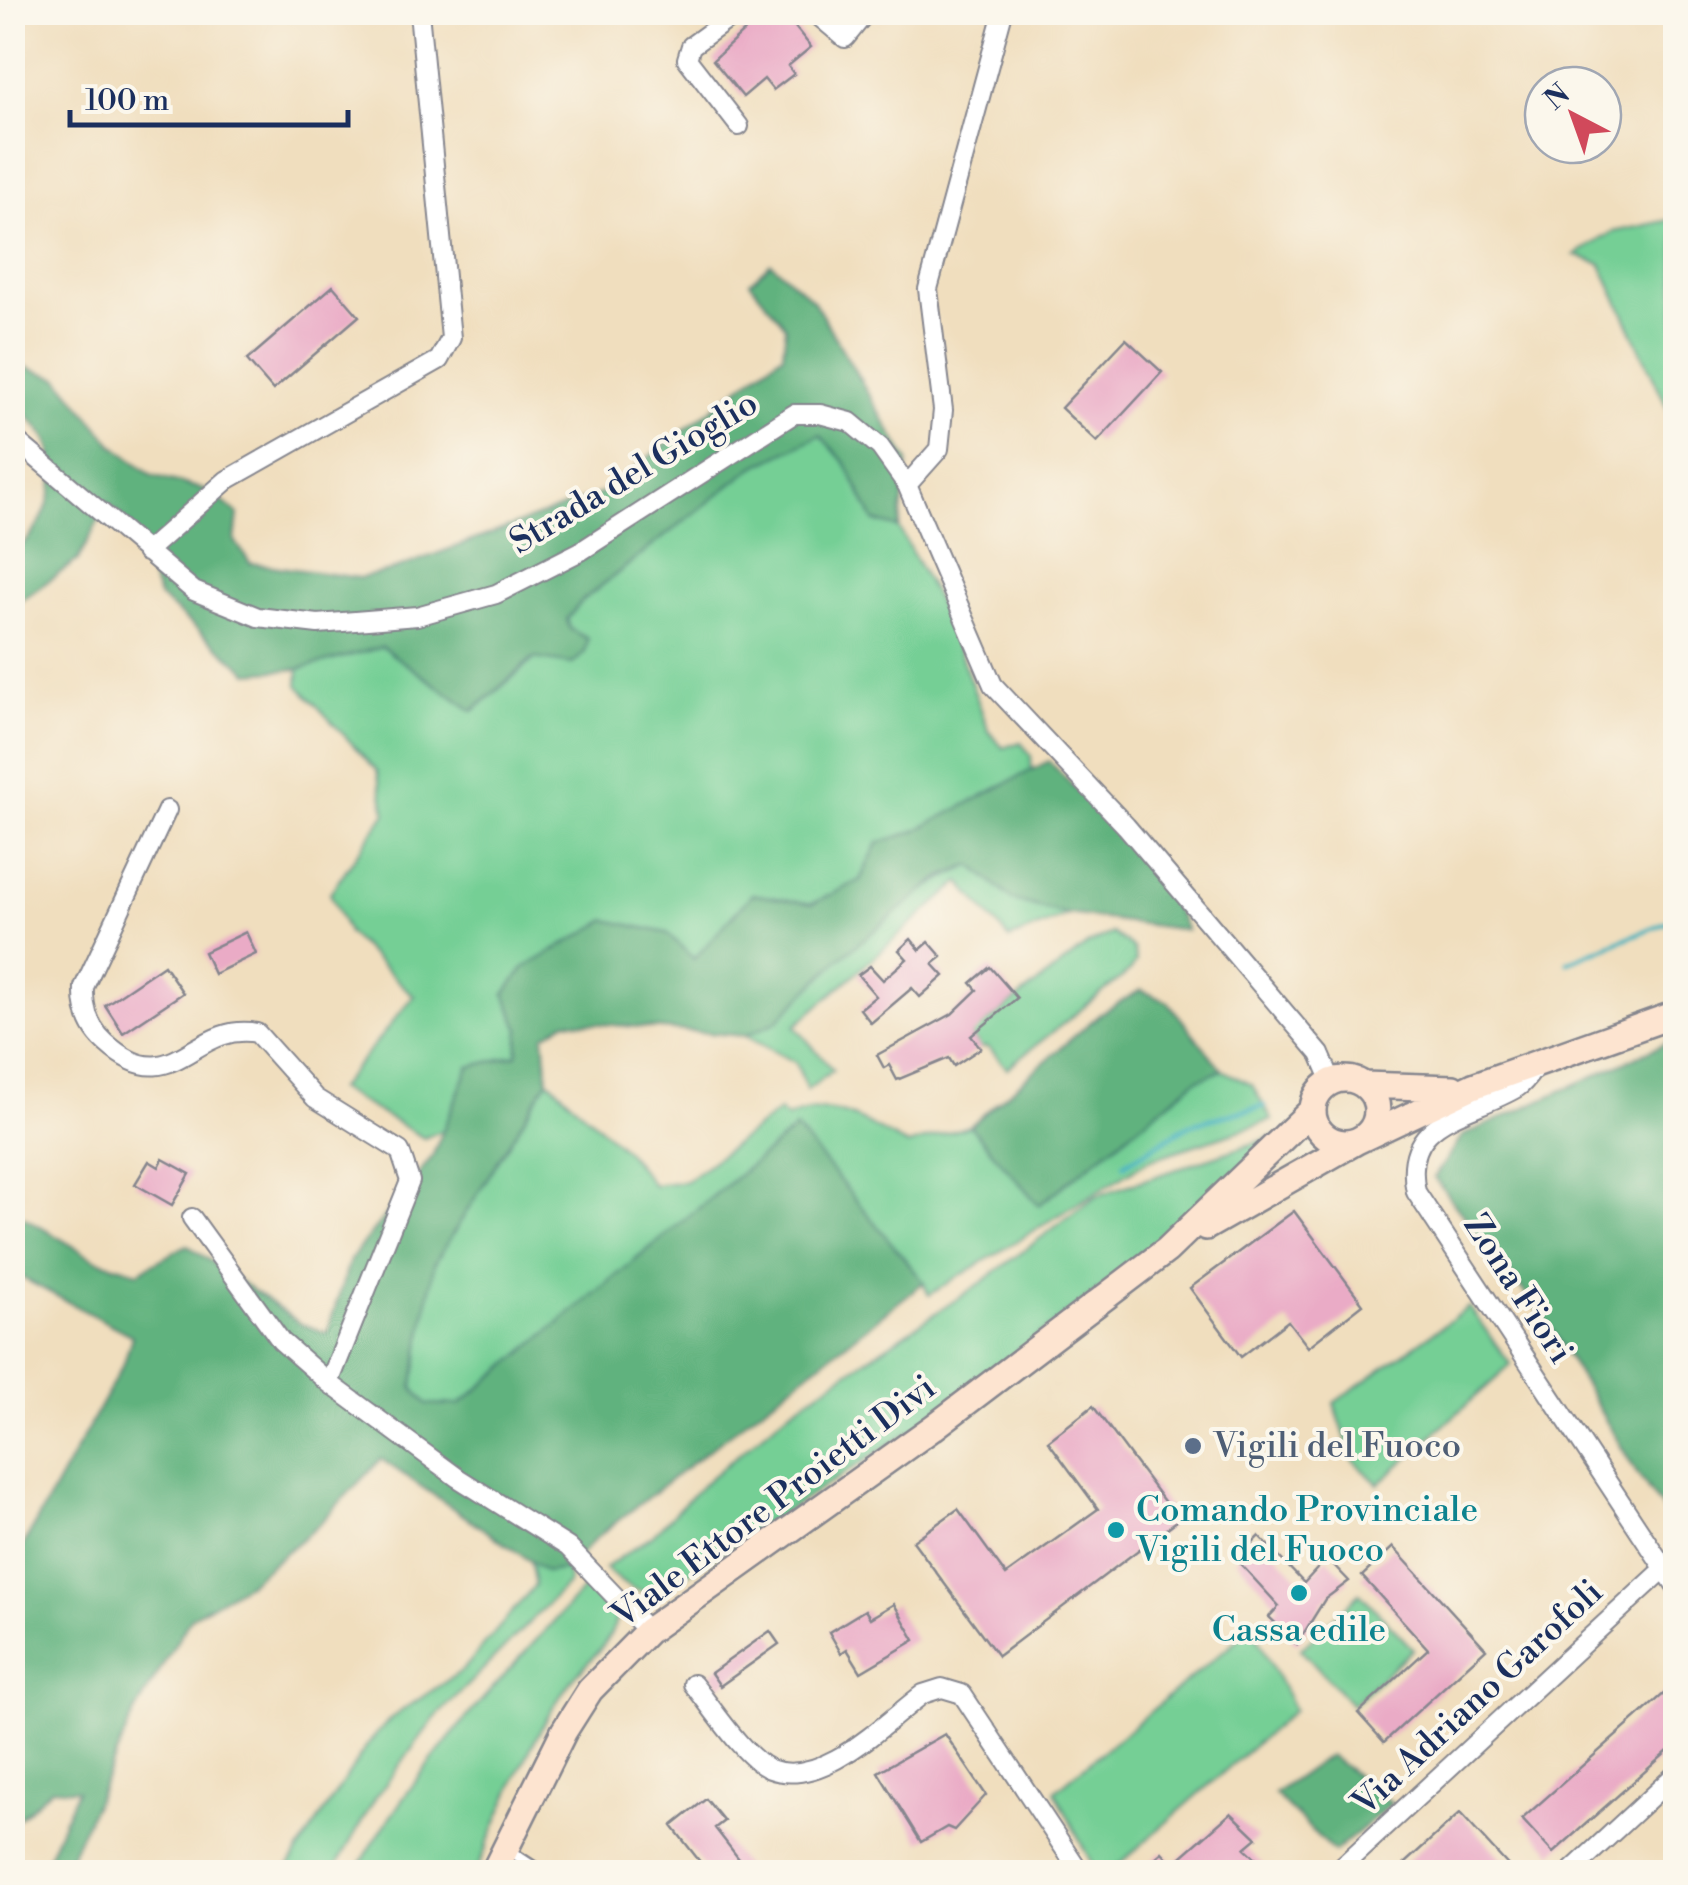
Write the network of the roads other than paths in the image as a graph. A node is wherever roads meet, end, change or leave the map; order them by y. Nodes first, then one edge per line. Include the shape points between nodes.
1 (419, 12) edge
2 (738, 12) edge
3 (814, 12) edge
4 (866, 12) edge
5 (1003, 12) edge
6 (740, 126) dead end
7 (12, 437) edge
8 (908, 485) junction
9 (146, 552) junction
10 (167, 810) dead end
11 (1676, 1014) edge
12 (1538, 1063) junction
13 (1332, 1082) junction
14 (1364, 1085) junction
15 (1473, 1086) junction
16 (1312, 1110) junction
17 (1357, 1141) junction
18 (192, 1218) dead end
19 (1167, 1250) junction
20 (329, 1383) junction
21 (1663, 1570) junction
22 (1676, 1586) edge
23 (648, 1631) junction
24 (693, 1684) dead end
25 (1676, 1774) edge
26 (505, 1848) junction
27 (494, 1872) edge
28 (542, 1872) edge
29 (1080, 1872) edge
30 (1336, 1872) edge
31 (1570, 1872) edge

1 - 9 street via 450,338 445,349 439,360 227,480
2 - 6 street via 692,46 687,60
3 - 4 street via 845,38
5 - 8 street via 928,289 943,410 940,449
7 - 9 street, Strada del Gioglio
8 - 9 street, Strada del Gioglio via 850,422 794,414 581,551 496,594 416,616 318,624 258,617 194,590
8 - 13 street, Strada del Gioglio via 993,685 1152,856 1320,1054
10 - 20 street via 84,987 83,1006 96,1034 124,1060 148,1068 165,1067 212,1039 257,1033 315,1098 400,1151 410,1181 400,1216 376,1258
11 - 12 main road, Viale Ettore Proietti Divi
12 - 15 main road, Viale Ettore Proietti Divi
12 - 21 street, Zona Fiori via 1522,1086 1450,1115 1422,1139 1410,1168 1416,1192
13 - 14 main road, Viale Ettore Proietti Divi
13 - 16 main road, Viale Ettore Proietti Divi
14 - 15 main road, Viale Ettore Proietti Divi
14 - 17 main road via 1375,1101 1376,1120
15 - 17 main road, Viale Ettore Proietti Divi
16 - 17 main road via 1326,1137
16 - 19 main road, Viale Ettore Proietti Divi
17 - 19 main road, Viale Ettore Proietti Divi
18 - 20 street via 281,1341
19 - 23 main road, Viale Ettore Proietti Divi
20 - 23 street via 458,1478 568,1546
21 - 22 street, Zona Fiori
21 - 30 street, Via Adriano Garofoli
23 - 26 main road, Viale Ettore Proietti Divi via 582,1704
24 - 29 street via 750,1754 768,1769 796,1774 828,1763 923,1694 942,1688 962,1694
25 - 31 street
26 - 27 main road, Viale Ettore Proietti Divi
26 - 28 lane

